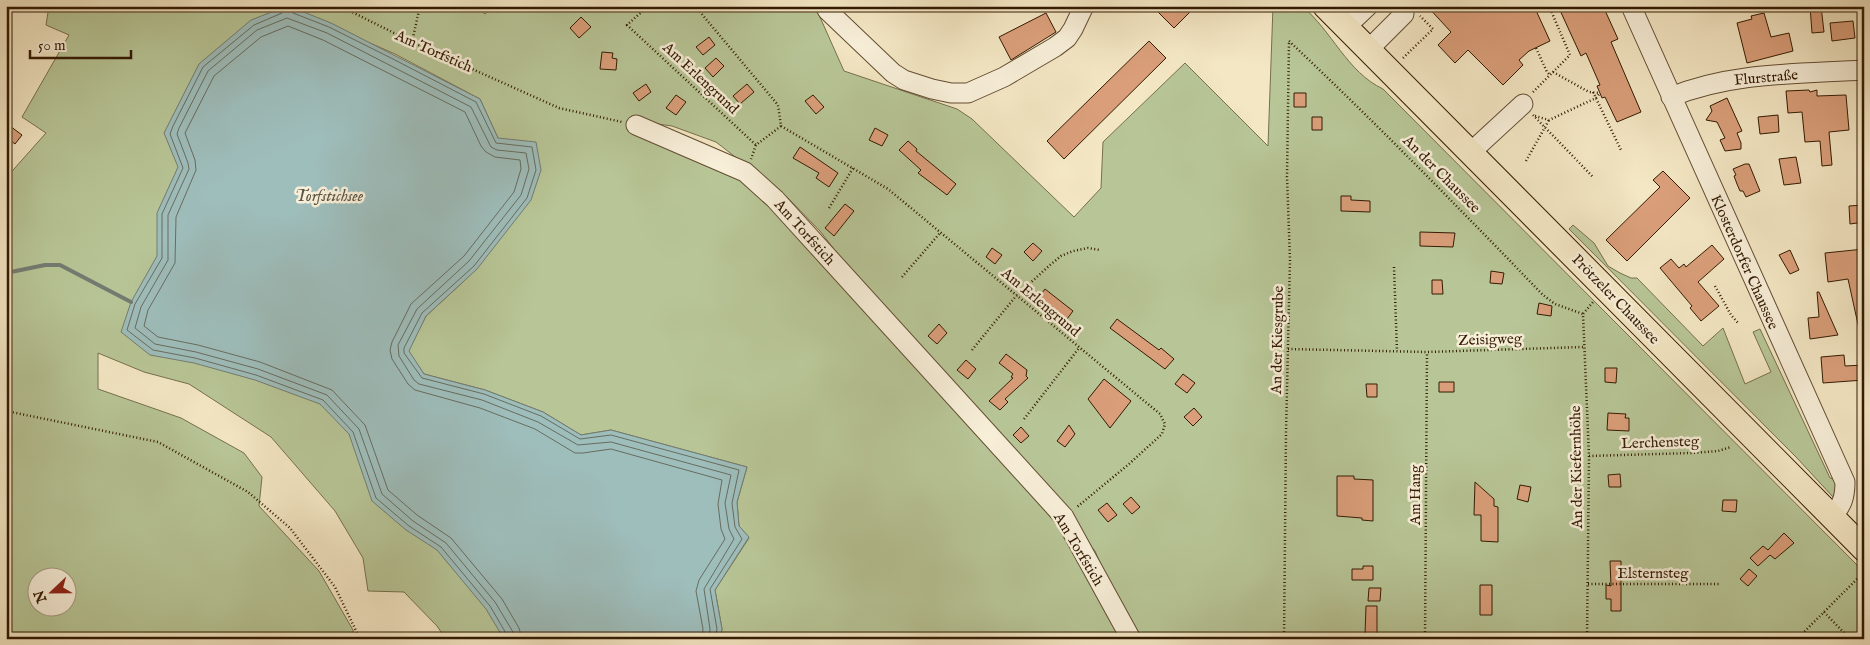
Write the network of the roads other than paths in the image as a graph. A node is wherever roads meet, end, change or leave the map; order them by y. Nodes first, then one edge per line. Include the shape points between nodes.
1 (825, 6) edge
2 (1084, 6) edge
3 (1368, 6) edge
4 (1631, 6) edge
5 (1411, 9) edge
6 (1341, 15) edge
7 (1373, 45) junction
8 (1864, 70) edge
9 (1671, 97) junction
10 (1523, 110) road end
11 (636, 125) road end
12 (1471, 152) junction
13 (1832, 517) junction
14 (1864, 549) edge
15 (1131, 639) edge

1 - 2 street via 904,80 951,93 968,93 1004,77 1061,42 1073,29
3 - 6 street
4 - 9 street, Klosterdorfer Chaussee
5 - 7 street
6 - 7 main road, Prötzeler Chaussee
7 - 12 main road, Prötzeler Chaussee
8 - 9 street, Flurstraße via 1741,78 1714,82
9 - 13 street, Klosterdorfer Chaussee via 1845,482 1842,506
10 - 12 street
11 - 15 street, Am Torfstich via 746,172 775,199 1064,517
12 - 13 main road, Prötzeler Chaussee
13 - 14 main road, Prötzeler Chaussee

